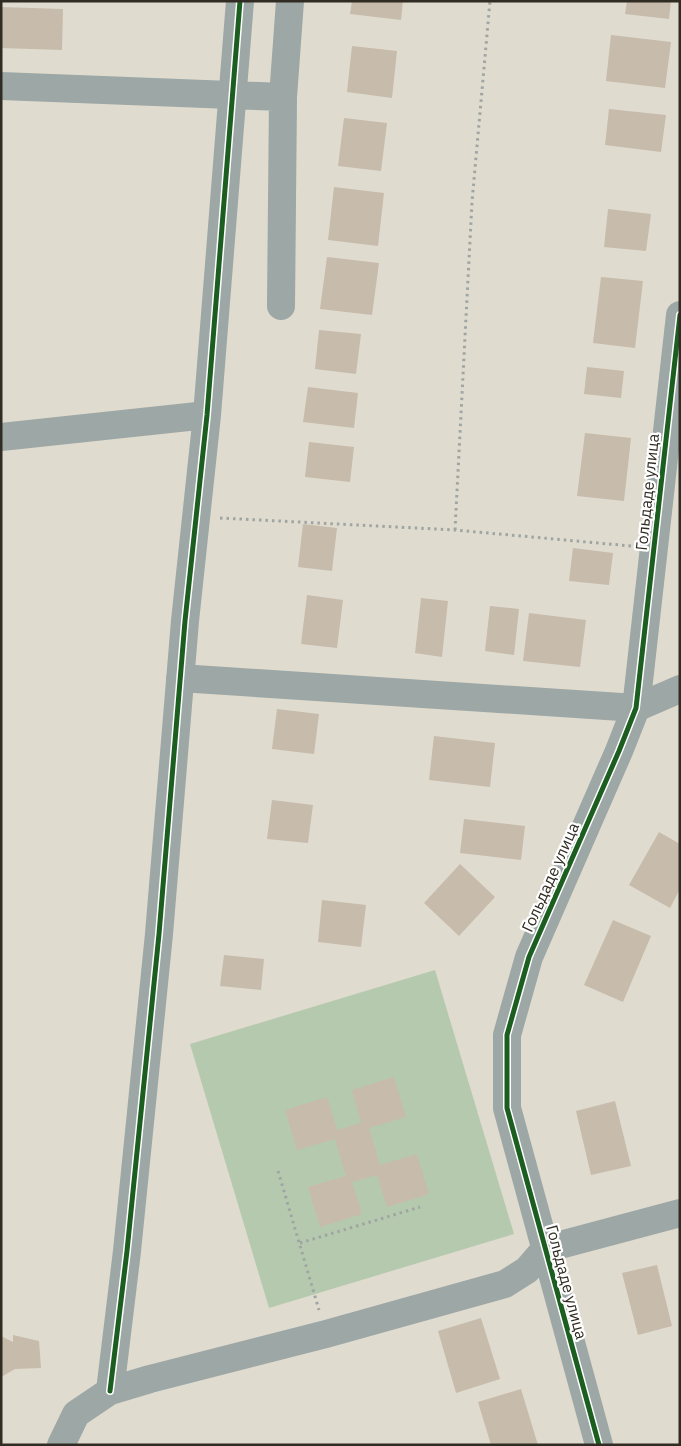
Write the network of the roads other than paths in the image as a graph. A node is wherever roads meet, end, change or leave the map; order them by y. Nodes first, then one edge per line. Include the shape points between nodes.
1 (240, 1) edge
2 (290, 1) edge
3 (1, 86) edge
4 (232, 95) junction
5 (283, 97) junction
6 (281, 306) dead end
7 (680, 315) edge
8 (207, 415) junction
9 (1, 437) edge
10 (180, 678) junction
11 (680, 690) edge
12 (636, 708) junction
13 (680, 1213) edge
14 (545, 1249) junction
15 (110, 1391) junction
16 (61, 1445) edge
17 (599, 1445) edge

1 - 4 street
2 - 5 street
3 - 4 street
4 - 5 street
4 - 8 street
5 - 6 street
7 - 12 street, Гольдаде улица
8 - 9 street
8 - 10 street
10 - 12 street
10 - 15 street via 156,964
11 - 12 street
12 - 14 street, Гольдаде улица via 529,957 507,1035 507,1108
13 - 14 street
14 - 15 street via 527,1270 505,1284
14 - 17 street, Гольдаде улица
15 - 16 street via 76,1414

